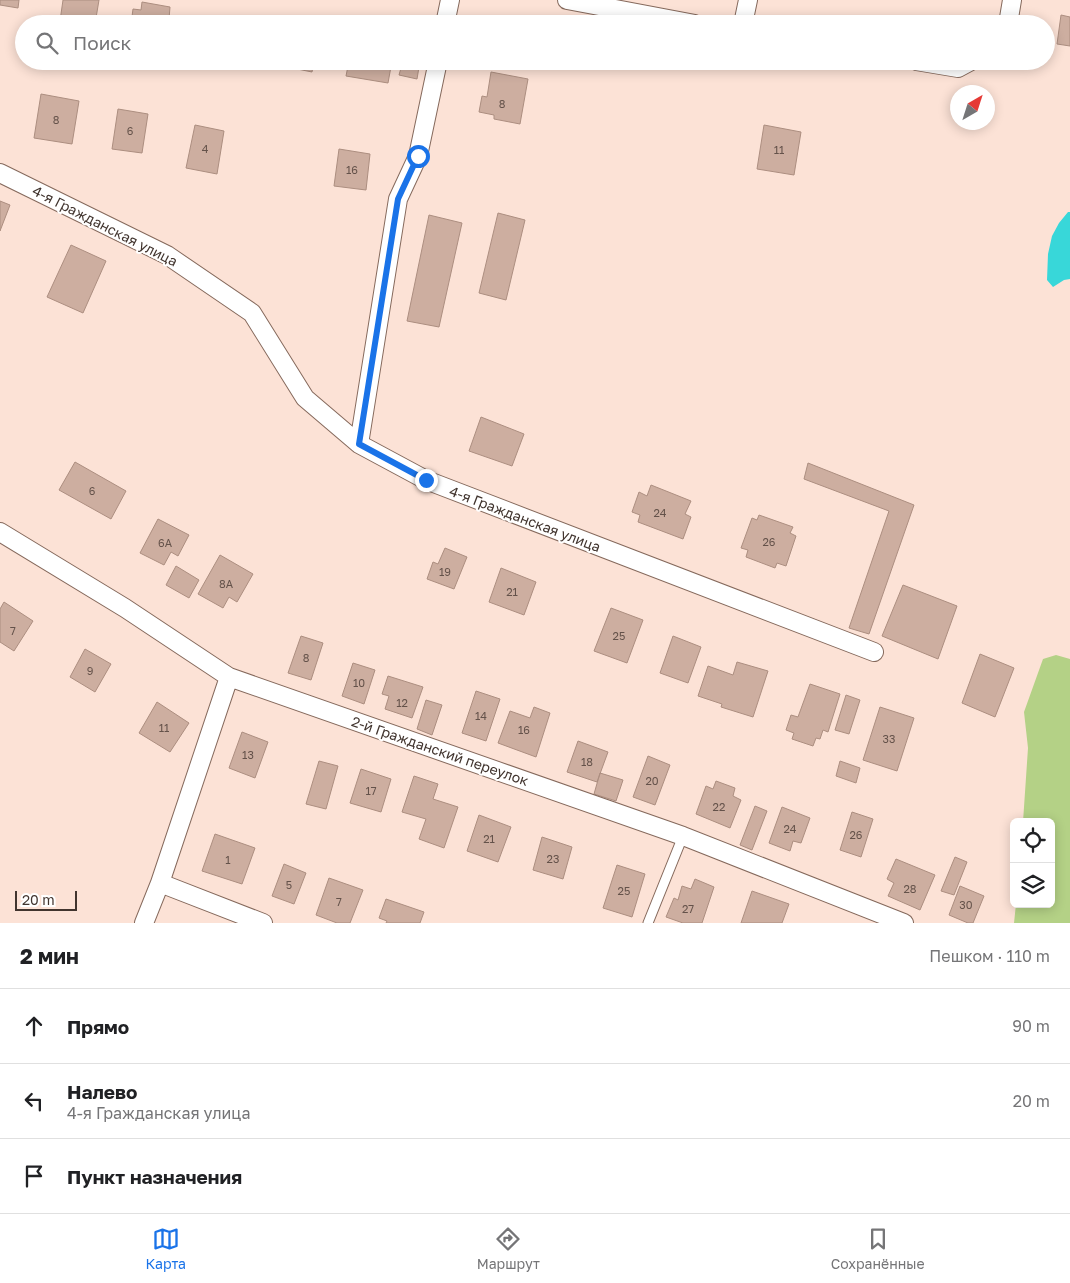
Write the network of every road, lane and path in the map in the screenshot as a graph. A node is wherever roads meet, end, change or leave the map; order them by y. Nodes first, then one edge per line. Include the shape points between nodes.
1 (450, 0) edge
2 (567, 0) edge
3 (748, 0) edge
4 (1012, 0) edge
5 (447, 15) edge
6 (647, 15) edge
7 (745, 15) edge
8 (1010, 15) edge
9 (436, 70) edge
10 (0, 173) edge
11 (359, 444) junction
12 (0, 532) edge
13 (874, 652) dead end
14 (229, 677) junction
15 (683, 836) junction
16 (160, 883) junction
17 (144, 923) edge
18 (263, 923) edge
19 (648, 923) edge
20 (904, 923) edge

1 - 5 street
2 - 6 street
3 - 7 street
4 - 8 street
9 - 11 street via 418,156 398,199
10 - 11 street, 4-я Гражданская улица via 167,256 252,313 305,398
11 - 13 street, 4-я Гражданская улица via 426,480
12 - 14 street, 2-й Гражданский переулок via 125,608
14 - 15 street, 2-й Гражданский переулок
14 - 16 street
15 - 19 lane
15 - 20 street, 2-й Гражданский переулок
16 - 17 street
16 - 18 street

